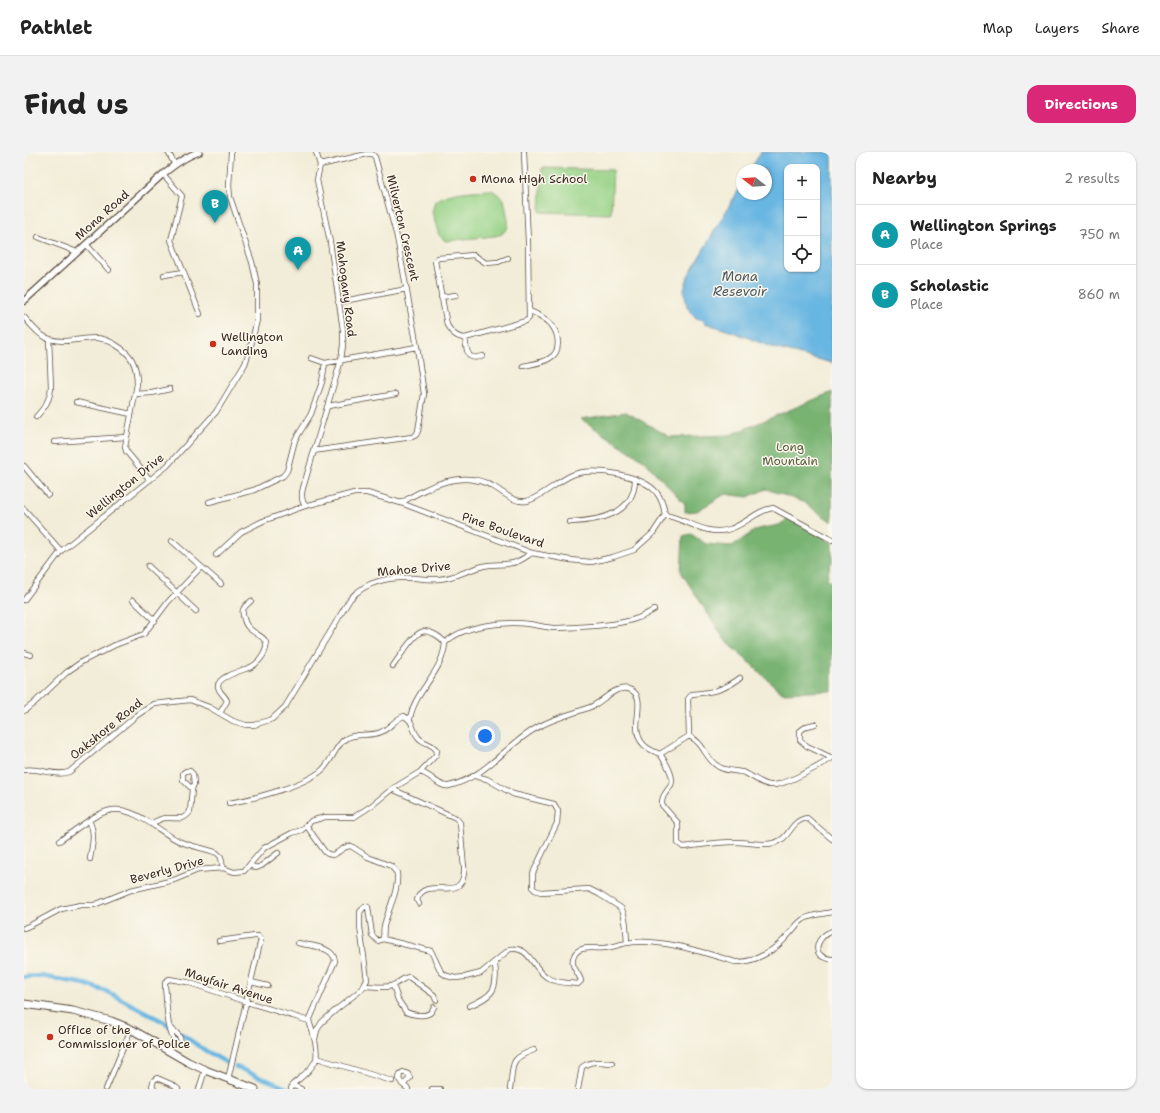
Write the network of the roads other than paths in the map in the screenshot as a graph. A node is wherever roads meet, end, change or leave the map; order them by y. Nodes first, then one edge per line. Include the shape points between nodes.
1 (168, 152) edge
2 (199, 152) edge
3 (231, 152) edge
4 (316, 152) edge
5 (524, 152) edge
6 (175, 165) junction
7 (320, 165) junction
8 (163, 174) junction
9 (38, 237) dead end
10 (86, 244) junction
11 (77, 252) junction
12 (508, 258) dead end
13 (109, 270) dead end
14 (184, 272) junction
15 (164, 275) dead end
16 (407, 289) junction
17 (456, 295) dead end
18 (441, 297) junction
19 (24, 301) edge
20 (338, 302) junction
21 (530, 311) junction
22 (200, 314) dead end
23 (24, 317) edge
24 (465, 338) junction
25 (49, 339) junction
26 (417, 347) junction
27 (483, 356) dead end
28 (311, 358) dead end
29 (341, 360) junction
30 (325, 363) junction
31 (523, 366) dead end
32 (170, 389) dead end
33 (135, 394) junction
34 (396, 394) dead end
35 (76, 402) dead end
36 (328, 406) junction
37 (131, 414) junction
38 (36, 416) dead end
39 (126, 437) junction
40 (54, 442) dead end
41 (314, 451) junction
42 (24, 466) edge
43 (150, 480) junction
44 (635, 480) junction
45 (48, 495) dead end
46 (210, 502) dead end
47 (401, 503) junction
48 (305, 506) junction
49 (24, 508) edge
50 (665, 515) junction
51 (570, 522) dead end
52 (832, 540) edge
53 (172, 541) dead end
54 (61, 551) junction
55 (532, 553) junction
56 (216, 555) dead end
57 (148, 566) dead end
58 (201, 567) junction
59 (221, 584) dead end
60 (177, 593) junction
61 (24, 600) edge
62 (133, 600) dead end
63 (251, 601) dead end
64 (196, 610) dead end
65 (654, 610) dead end
66 (155, 621) junction
67 (445, 643) junction
68 (24, 653) edge
69 (31, 655) dead end
70 (311, 664) joint
71 (393, 666) dead end
72 (740, 678) dead end
73 (24, 711) edge
74 (220, 713) junction
75 (410, 719) junction
76 (815, 724) dead end
77 (689, 736) junction
78 (660, 754) junction
79 (832, 758) edge
80 (24, 770) edge
81 (420, 772) junction
82 (475, 776) junction
83 (192, 789) dead end
84 (392, 789) junction
85 (229, 803) dead end
86 (89, 821) junction
87 (151, 824) junction
88 (306, 825) junction
89 (832, 838) edge
90 (59, 841) dead end
91 (278, 853) dead end
92 (90, 858) dead end
93 (250, 865) junction
94 (223, 868) junction
95 (419, 904) dead end
96 (832, 912) edge
97 (24, 928) edge
98 (832, 931) edge
99 (383, 939) junction
100 (219, 941) dead end
101 (298, 943) dead end
102 (627, 943) junction
103 (832, 959) edge
104 (495, 964) junction
105 (252, 982) junction
106 (393, 985) junction
107 (268, 986) dead end
108 (365, 986) junction
109 (436, 1000) dead end
110 (247, 1002) junction
111 (24, 1004) edge
112 (469, 1006) dead end
113 (434, 1007) dead end
114 (309, 1021) junction
115 (170, 1027) dead end
116 (131, 1029) junction
117 (315, 1039) junction
118 (534, 1050) dead end
119 (317, 1058) junction
120 (612, 1063) dead end
121 (205, 1070) junction
122 (228, 1080) junction
123 (392, 1081) dead end
124 (402, 1084) dead end
125 (292, 1087) edge
126 (106, 1089) edge
127 (154, 1089) edge
128 (178, 1089) edge
129 (199, 1089) edge
130 (255, 1089) edge
131 (300, 1089) edge
132 (408, 1089) edge
133 (432, 1089) edge
134 (439, 1089) edge
135 (510, 1089) edge
136 (578, 1089) edge

1 - 6 street
2 - 6 street, Mona Road
3 - 43 street, Wellington Drive via 228,186 230,197 257,284 257,320 254,335 245,364 216,412 167,466
4 - 7 street
5 - 21 street
6 - 8 street, Mona Road
7 - 16 street, Milverton Crescent via 367,154 375,157 397,237
7 - 20 street, Mahogany Road via 317,180 330,242
8 - 10 street, Mona Road
8 - 14 street via 182,196 171,236
9 - 11 street
10 - 11 street, Mona Road
10 - 13 street
11 - 19 street, Mona Road
12 - 18 street via 486,263 474,255 438,258 435,261
14 - 15 street
14 - 22 street
16 - 20 street
16 - 26 street
17 - 18 street
18 - 24 street via 447,325 458,337
20 - 29 street, Mahogany Road via 344,345
21 - 24 street via 526,321
21 - 31 street via 553,326 558,347 550,358
23 - 25 street
24 - 27 street via 470,357
25 - 33 street via 61,341 97,338 121,349 132,359 137,379
25 - 38 street via 50,394 46,407
26 - 29 street
26 - 41 street via 424,394 416,435
28 - 30 street
29 - 30 street
29 - 36 street, Mahogany Road
30 - 46 street via 322,382 311,414 295,440 287,471 283,476 254,490
32 - 33 street
33 - 37 street
34 - 36 street
35 - 37 street
36 - 41 street, Mahogany Road
37 - 39 street
39 - 40 street
39 - 43 street via 126,451
41 - 48 street, Mahogany Road via 301,495
42 - 45 street
43 - 54 street, Wellington Drive
44 - 47 street via 623,475 582,472 555,484 537,497 520,501 485,482 460,478 437,484
44 - 50 street via 656,492 662,500
44 - 51 street via 634,491 629,500 616,513 591,522
47 - 48 street, Pine Boulevard via 360,492
47 - 55 street, Pine Boulevard
48 - 56 street, Pine Boulevard via 241,532
49 - 54 street
50 - 52 street via 696,527 724,531 742,525 766,509 774,508
50 - 55 street, Pine Boulevard via 653,534 643,543 634,550 613,557 591,562
53 - 58 street
54 - 61 street, Wellington Drive
55 - 70 street, Mahoe Drive via 515,563 482,566 439,579 387,579 364,586 350,598
57 - 60 street
58 - 59 street
58 - 60 street
60 - 64 street
60 - 66 street
62 - 66 street
63 - 74 street via 243,609 244,623 249,630 266,641 266,646 263,656 252,667 219,682 219,689 227,699
65 - 67 street via 638,618 617,623 583,626 554,628 509,622 494,624 454,636
66 - 73 street via 144,634 83,661
67 - 71 street via 441,637 421,632 410,641
67 - 75 street via 441,661 415,702
68 - 69 street
70 - 74 street, Oakshore Road via 285,706 272,719 246,725
72 - 77 street via 723,689 692,694 689,697
74 - 80 street, Oakshore Road via 190,700 154,704 69,772 51,774
75 - 81 street via 418,737 437,750 436,755
75 - 85 street via 404,716 380,732 345,739 328,764 304,781 245,801
76 - 79 street via 800,731 800,740
77 - 78 street
77 - 79 street via 699,742 716,765 744,773 771,785 819,767
78 - 82 street via 644,746 641,741 636,729 639,706 637,696 631,690 623,688 596,705 538,727
78 - 89 street via 672,778 662,805 677,821 680,846 719,842 775,842 786,837 791,827 807,818
81 - 82 street via 444,786
81 - 84 street
82 - 102 street via 513,794 554,804 558,811 556,823 533,873 533,888 541,892 589,889 599,894 623,911
83 - 87 street via 190,812 187,816 179,819 166,818
84 - 88 street via 354,817 324,817
84 - 95 street via 456,818 460,823 464,873 461,883 450,889 425,889 419,893
86 - 87 street via 98,814 112,810 136,815
86 - 90 street
86 - 92 street via 93,828
87 - 94 street via 180,841 216,853 221,857
88 - 93 street via 302,830 264,848
88 - 99 street via 328,855 334,855 351,846 368,857 391,866 398,873
91 - 93 street via 261,866 256,868
93 - 94 street, Beverly Drive via 244,871 234,872
94 - 97 street, Beverly Drive via 198,870 174,880 131,890 94,905 61,909
96 - 102 street via 802,920 770,952 748,961 735,962 680,947 649,942
98 - 103 street via 825,933 817,945 821,956
99 - 104 street via 431,951 442,972 451,978 477,975
99 - 108 street via 378,941 372,935 369,908 365,906 360,916 368,976
100 - 105 street via 260,937
101 - 114 street via 329,950 334,956 334,965
102 - 104 street via 613,948 581,949 576,952 572,962 580,976 581,981 578,984 557,982 547,977 521,949 510,950
104 - 112 street via 496,984 490,994
105 - 107 street
105 - 110 street
106 - 108 street
106 - 109 street via 409,977 434,995
106 - 113 street via 398,1000 406,1012 415,1015 429,1014
108 - 117 street via 322,1022
110 - 114 street, Mayfair Avenue
110 - 115 street, Mayfair Avenue via 187,982 169,979 165,986
110 - 122 street
111 - 116 main road via 73,1011
114 - 117 street
116 - 121 main road
116 - 126 street
117 - 119 street
118 - 135 street via 515,1059
119 - 123 street
119 - 125 street
120 - 136 street via 596,1062 582,1067
121 - 122 main road
121 - 129 street
122 - 130 main road
124 - 132 street
125 - 131 street
127 - 128 street via 152,1084 157,1078
133 - 134 street

